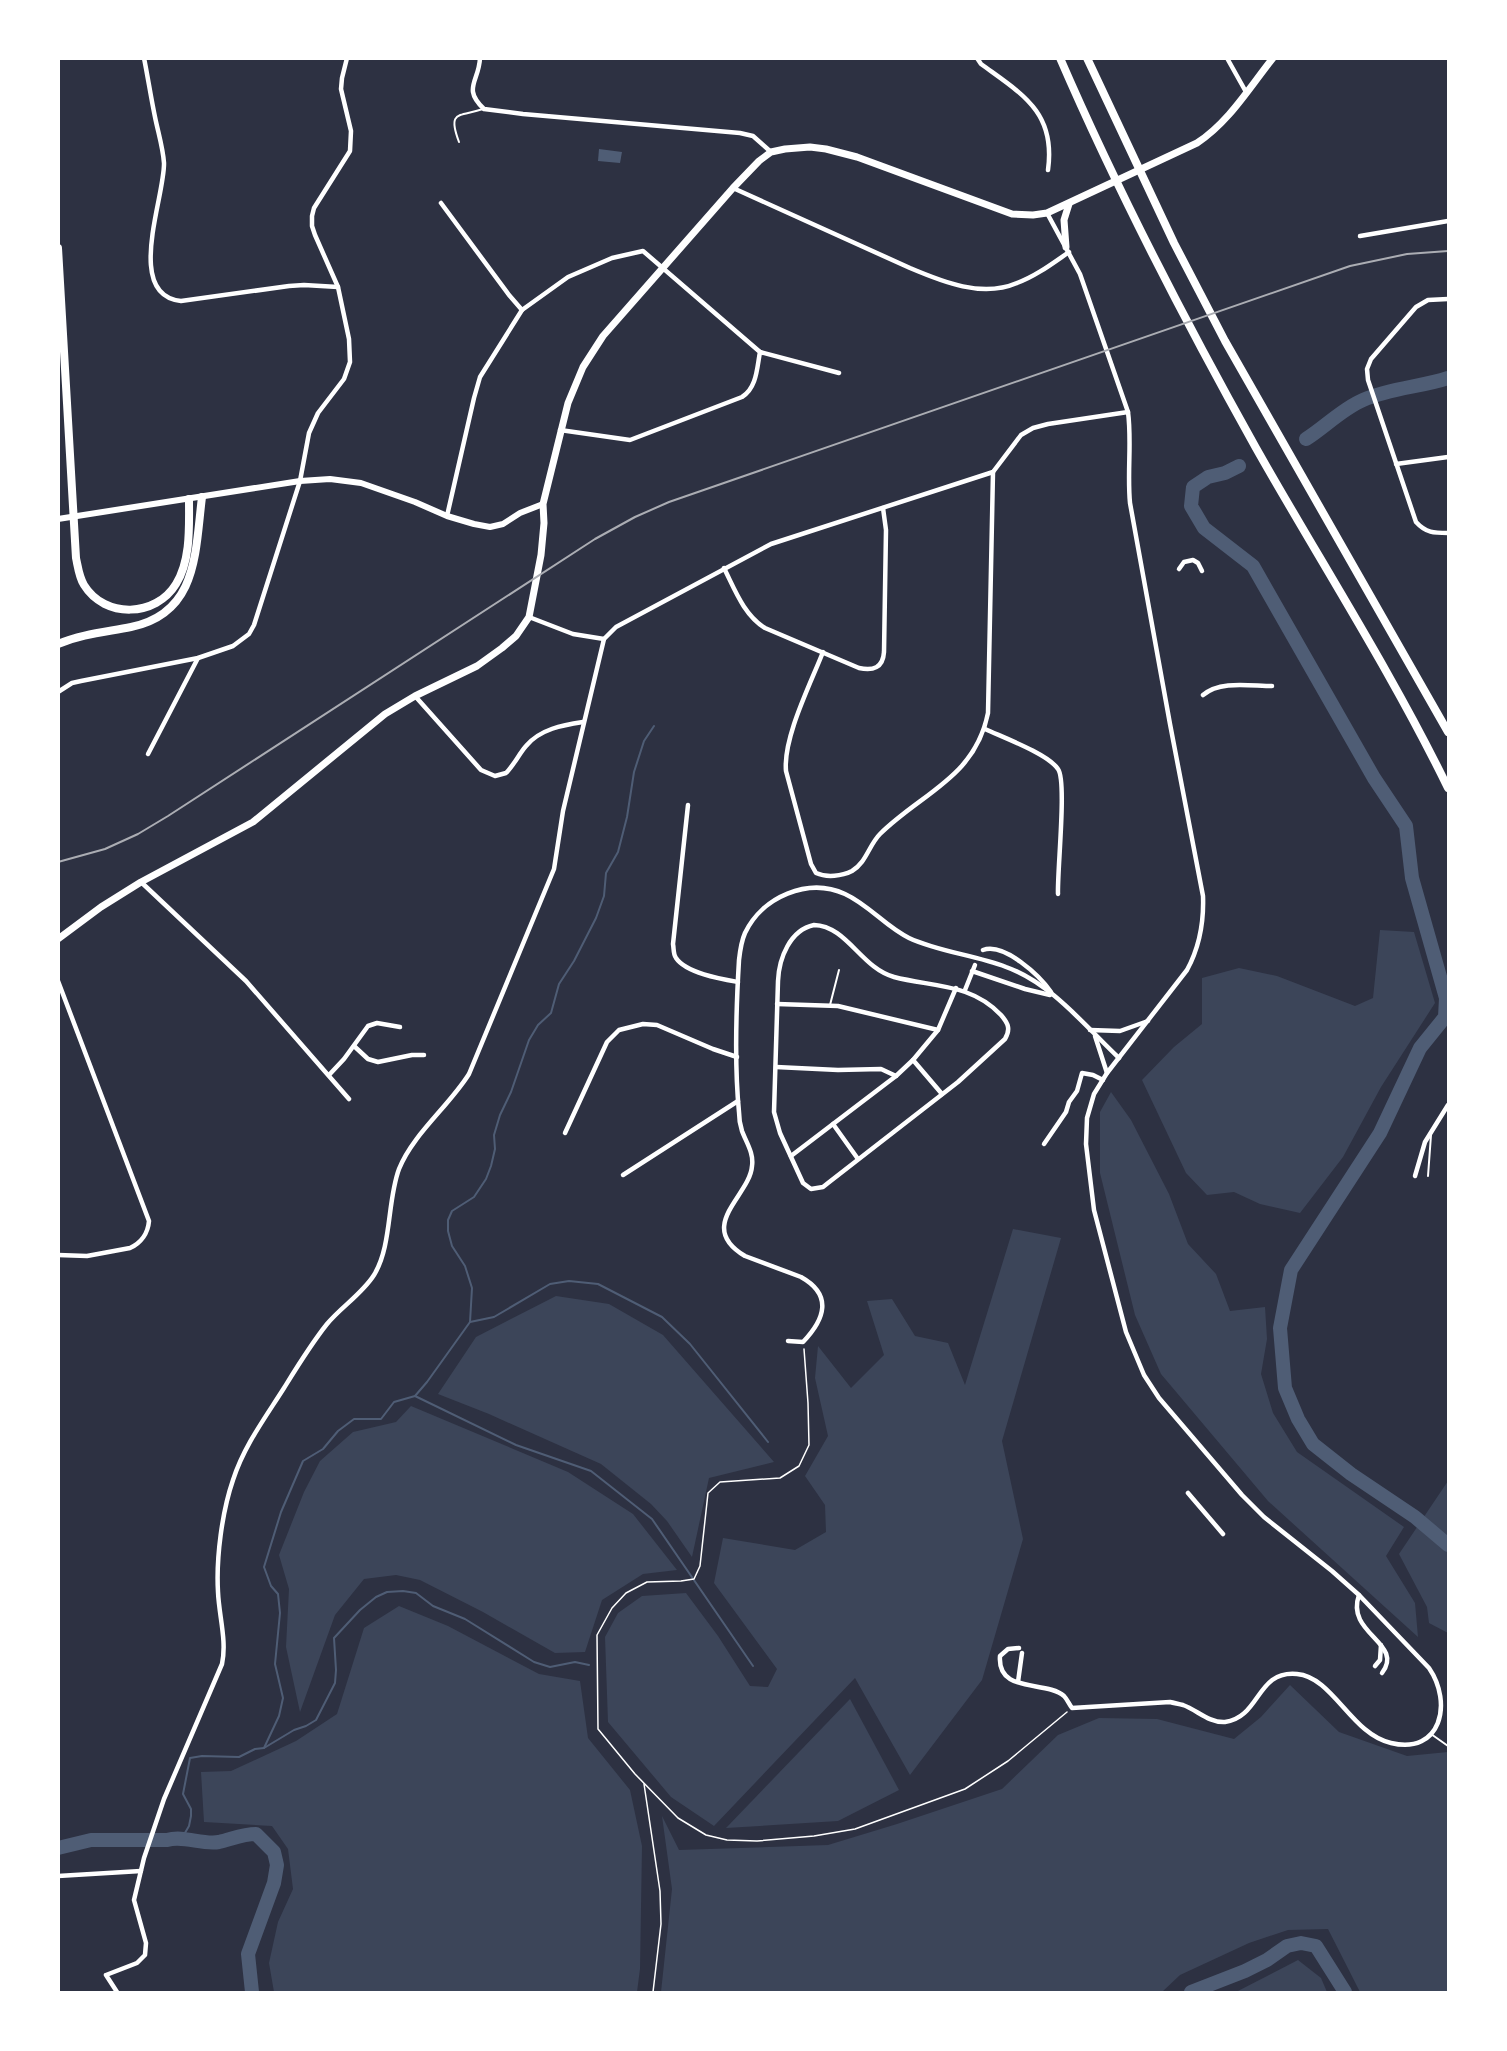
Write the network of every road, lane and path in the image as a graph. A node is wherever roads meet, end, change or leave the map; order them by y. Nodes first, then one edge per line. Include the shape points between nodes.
1 (144, 58) edge
2 (347, 58) edge
3 (480, 58) edge
4 (977, 58) edge
5 (1060, 58) edge
6 (1087, 58) edge
7 (1227, 58) edge
8 (1273, 58) edge
9 (1246, 92) junction
10 (484, 109) junction
11 (459, 142) dead end
12 (771, 153) junction
13 (1048, 170) dead end
14 (733, 188) junction
15 (441, 203) dead end
16 (1069, 204) junction
17 (1047, 213) junction
18 (1449, 221) edge
19 (1360, 236) dead end
20 (58, 248) edge
21 (1068, 250) junction
22 (663, 268) junction
23 (338, 287) junction
24 (1449, 299) edge
25 (522, 310) junction
26 (760, 352) junction
27 (839, 373) dead end
28 (1128, 412) junction
29 (560, 430) junction
30 (1449, 457) edge
31 (1396, 464) junction
32 (993, 472) junction
33 (300, 481) junction
34 (202, 498) junction
35 (189, 499) junction
36 (543, 504) junction
37 (883, 507) junction
38 (447, 516) junction
39 (58, 519) edge
40 (1449, 533) edge
41 (724, 568) junction
42 (1179, 569) dead end
43 (1202, 571) dead end
44 (529, 617) junction
45 (604, 639) junction
46 (58, 644) edge
47 (823, 652) junction
48 (198, 658) junction
49 (1272, 686) dead end
50 (58, 692) edge
51 (1203, 695) dead end
52 (415, 696) junction
53 (583, 722) junction
54 (985, 729) junction
55 (1449, 732) edge
56 (148, 754) dead end
57 (1449, 788) edge
58 (688, 805) dead end
59 (141, 882) junction
60 (1058, 894) dead end
61 (58, 939) edge
62 (984, 950) dead end
63 (975, 965) dead end
64 (839, 970) dead end
65 (972, 971) junction
66 (58, 981) edge
67 (738, 982) junction
68 (956, 988) junction
69 (964, 990) junction
70 (1053, 996) junction
71 (777, 1004) junction
72 (830, 1005) junction
73 (1149, 1021) junction
74 (400, 1027) dead end
75 (938, 1030) junction
76 (1092, 1032) junction
77 (354, 1047) junction
78 (424, 1055) dead end
79 (737, 1057) junction
80 (1119, 1058) junction
81 (912, 1060) junction
82 (776, 1067) junction
83 (1107, 1073) junction
84 (329, 1075) junction
85 (896, 1076) junction
86 (1103, 1080) junction
87 (942, 1094) junction
88 (349, 1098) dead end
89 (738, 1101) junction
90 (1449, 1105) edge
91 (833, 1124) junction
92 (1431, 1132) junction
93 (565, 1133) dead end
94 (1044, 1144) dead end
95 (791, 1156) junction
96 (858, 1159) junction
97 (623, 1175) dead end
98 (1414, 1176) dead end
99 (1428, 1176) dead end
100 (58, 1256) edge
101 (788, 1341) dead end
102 (803, 1342) junction
103 (1188, 1494) dead end
104 (1224, 1534) dead end
105 (1359, 1595) junction
106 (1381, 1645) junction
107 (1019, 1648) dead end
108 (1022, 1653) dead end
109 (1375, 1666) dead end
110 (1382, 1673) dead end
111 (1018, 1682) junction
112 (1072, 1708) junction
113 (1431, 1734) junction
114 (1449, 1746) edge
115 (644, 1783) junction
116 (141, 1871) junction
117 (58, 1876) edge
118 (117, 1992) edge
119 (653, 1992) edge

1 - 23 street via 164,160 151,244 152,278 158,290 181,302 289,286
2 - 23 street via 341,89 351,131 350,151 312,216 315,235
3 - 10 street via 480,71 471,89
4 - 13 street via 1035,107 1046,130
5 - 57 highway via 1145,240
6 - 55 highway via 1225,341
7 - 9 street
8 - 9 main road
9 - 16 main road via 1214,132
10 - 11 lane via 459,116 454,124
10 - 12 street via 740,133 753,136
12 - 14 main road
12 - 17 main road via 799,147 826,149 1012,214
14 - 21 street via 910,268 959,285 1006,287
14 - 22 main road
15 - 25 street
16 - 17 main road
16 - 21 main road via 1064,220
17 - 21 street
18 - 19 street
20 - 35 highway via 76,558 84,585 92,595 118,609 130,610 154,605 166,597 184,564
21 - 28 street
22 - 25 street via 643,251 612,258 568,277
22 - 26 street
22 - 29 main road via 592,352 574,386
23 - 33 street via 349,339 348,371 309,433
24 - 31 street via 1428,300 1416,307 1367,369
25 - 38 street via 480,377
26 - 27 street
26 - 29 street via 755,380 742,397 630,440
28 - 32 street via 1033,428 1022,435
28 - 73 street via 1130,503 1204,915 1199,943 1187,970
29 - 36 main road
30 - 31 street
31 - 40 street via 1416,522 1430,533
32 - 37 street
32 - 54 street
33 - 34 street
33 - 38 street via 361,483
33 - 48 street via 249,634 233,646
34 - 35 street
34 - 46 highway via 193,567 174,606 149,622
35 - 39 street
36 - 38 street via 497,526
36 - 44 main road via 541,555
37 - 41 street via 771,544
37 - 47 street via 884,659 876,668 865,669
41 - 45 street via 616,627
41 - 47 street via 754,621
42 - 43 street via 1184,562 1193,560
44 - 45 street via 573,634
44 - 52 main road via 516,636 488,659
45 - 53 street
47 - 54 street via 786,754 786,771 816,873 827,876 856,868 880,834 953,776
48 - 50 street via 81,681
48 - 56 street
49 - 51 street via 1224,686
52 - 53 street via 481,770 495,776 506,773 538,735
52 - 59 main road via 374,722 253,822
53 - 116 street via 554,869 469,1074 404,1159 394,1184 375,1273 314,1342 252,1438 233,1479 219,1565 222,1664 164,1799
54 - 60 street via 1044,757 1059,770 1063,785
58 - 67 street via 674,954 691,969
59 - 61 main road
59 - 84 street via 246,981
62 - 70 street via 998,948 1009,954
63 - 65 street
64 - 72 lane
65 - 69 street
65 - 70 street
66 - 100 street via 149,1221 146,1233 130,1248 87,1256
67 - 70 street via 741,945 754,919 778,898 816,888 846,894 911,939 1008,967
67 - 79 street
68 - 69 street
68 - 71 street via 885,975 835,932 814,925 798,931 786,951 778,973
68 - 75 street
69 - 87 street via 998,1012 1009,1033
70 - 76 street
71 - 72 street
71 - 82 street
72 - 75 street
73 - 76 street via 1120,1031
73 - 80 street
74 - 77 street via 373,1023
75 - 81 street
76 - 80 street
76 - 83 street
77 - 78 street via 378,1062
77 - 84 street
79 - 89 street
79 - 93 street via 650,1024 619,1030 607,1042
80 - 83 street
81 - 85 street
81 - 87 street
82 - 85 street via 881,1069
82 - 95 street via 776,1124
83 - 86 street
84 - 88 street
85 - 91 street
86 - 94 street via 1082,1074 1066,1112
86 - 105 street via 1087,1118 1089,1179 1125,1332 1144,1375 1242,1495
87 - 96 street
89 - 97 street
89 - 102 street via 740,1126 752,1166 727,1213 727,1238 745,1256 801,1276 815,1287 823,1309 819,1322
90 - 92 street
91 - 95 street
91 - 96 street
92 - 98 street
92 - 99 lane
95 - 96 street via 803,1183 811,1189 823,1187
101 - 102 street
102 - 115 path via 809,1445 799,1466 780,1478 720,1482 708,1493 700,1566 694,1578 647,1582 626,1593 597,1635 598,1729
103 - 104 street
105 - 106 street via 1356,1611 1360,1622
105 - 113 street via 1437,1681 1442,1708
106 - 109 street via 1380,1660
106 - 110 street via 1388,1657
107 - 111 street via 1005,1650 1000,1656 1005,1676
108 - 111 street
111 - 112 street via 1060,1694
112 - 113 street via 1170,1702 1209,1720 1224,1722 1249,1710 1275,1677 1298,1674 1321,1684 1377,1739 1408,1744
112 - 115 path via 1008,1761 965,1789 855,1829 814,1836 727,1840 705,1835 678,1818
113 - 114 lane
115 - 119 path via 660,1892 661,1924
116 - 117 street
116 - 118 street via 134,1900 146,1943 145,1955 137,1963 106,1975

